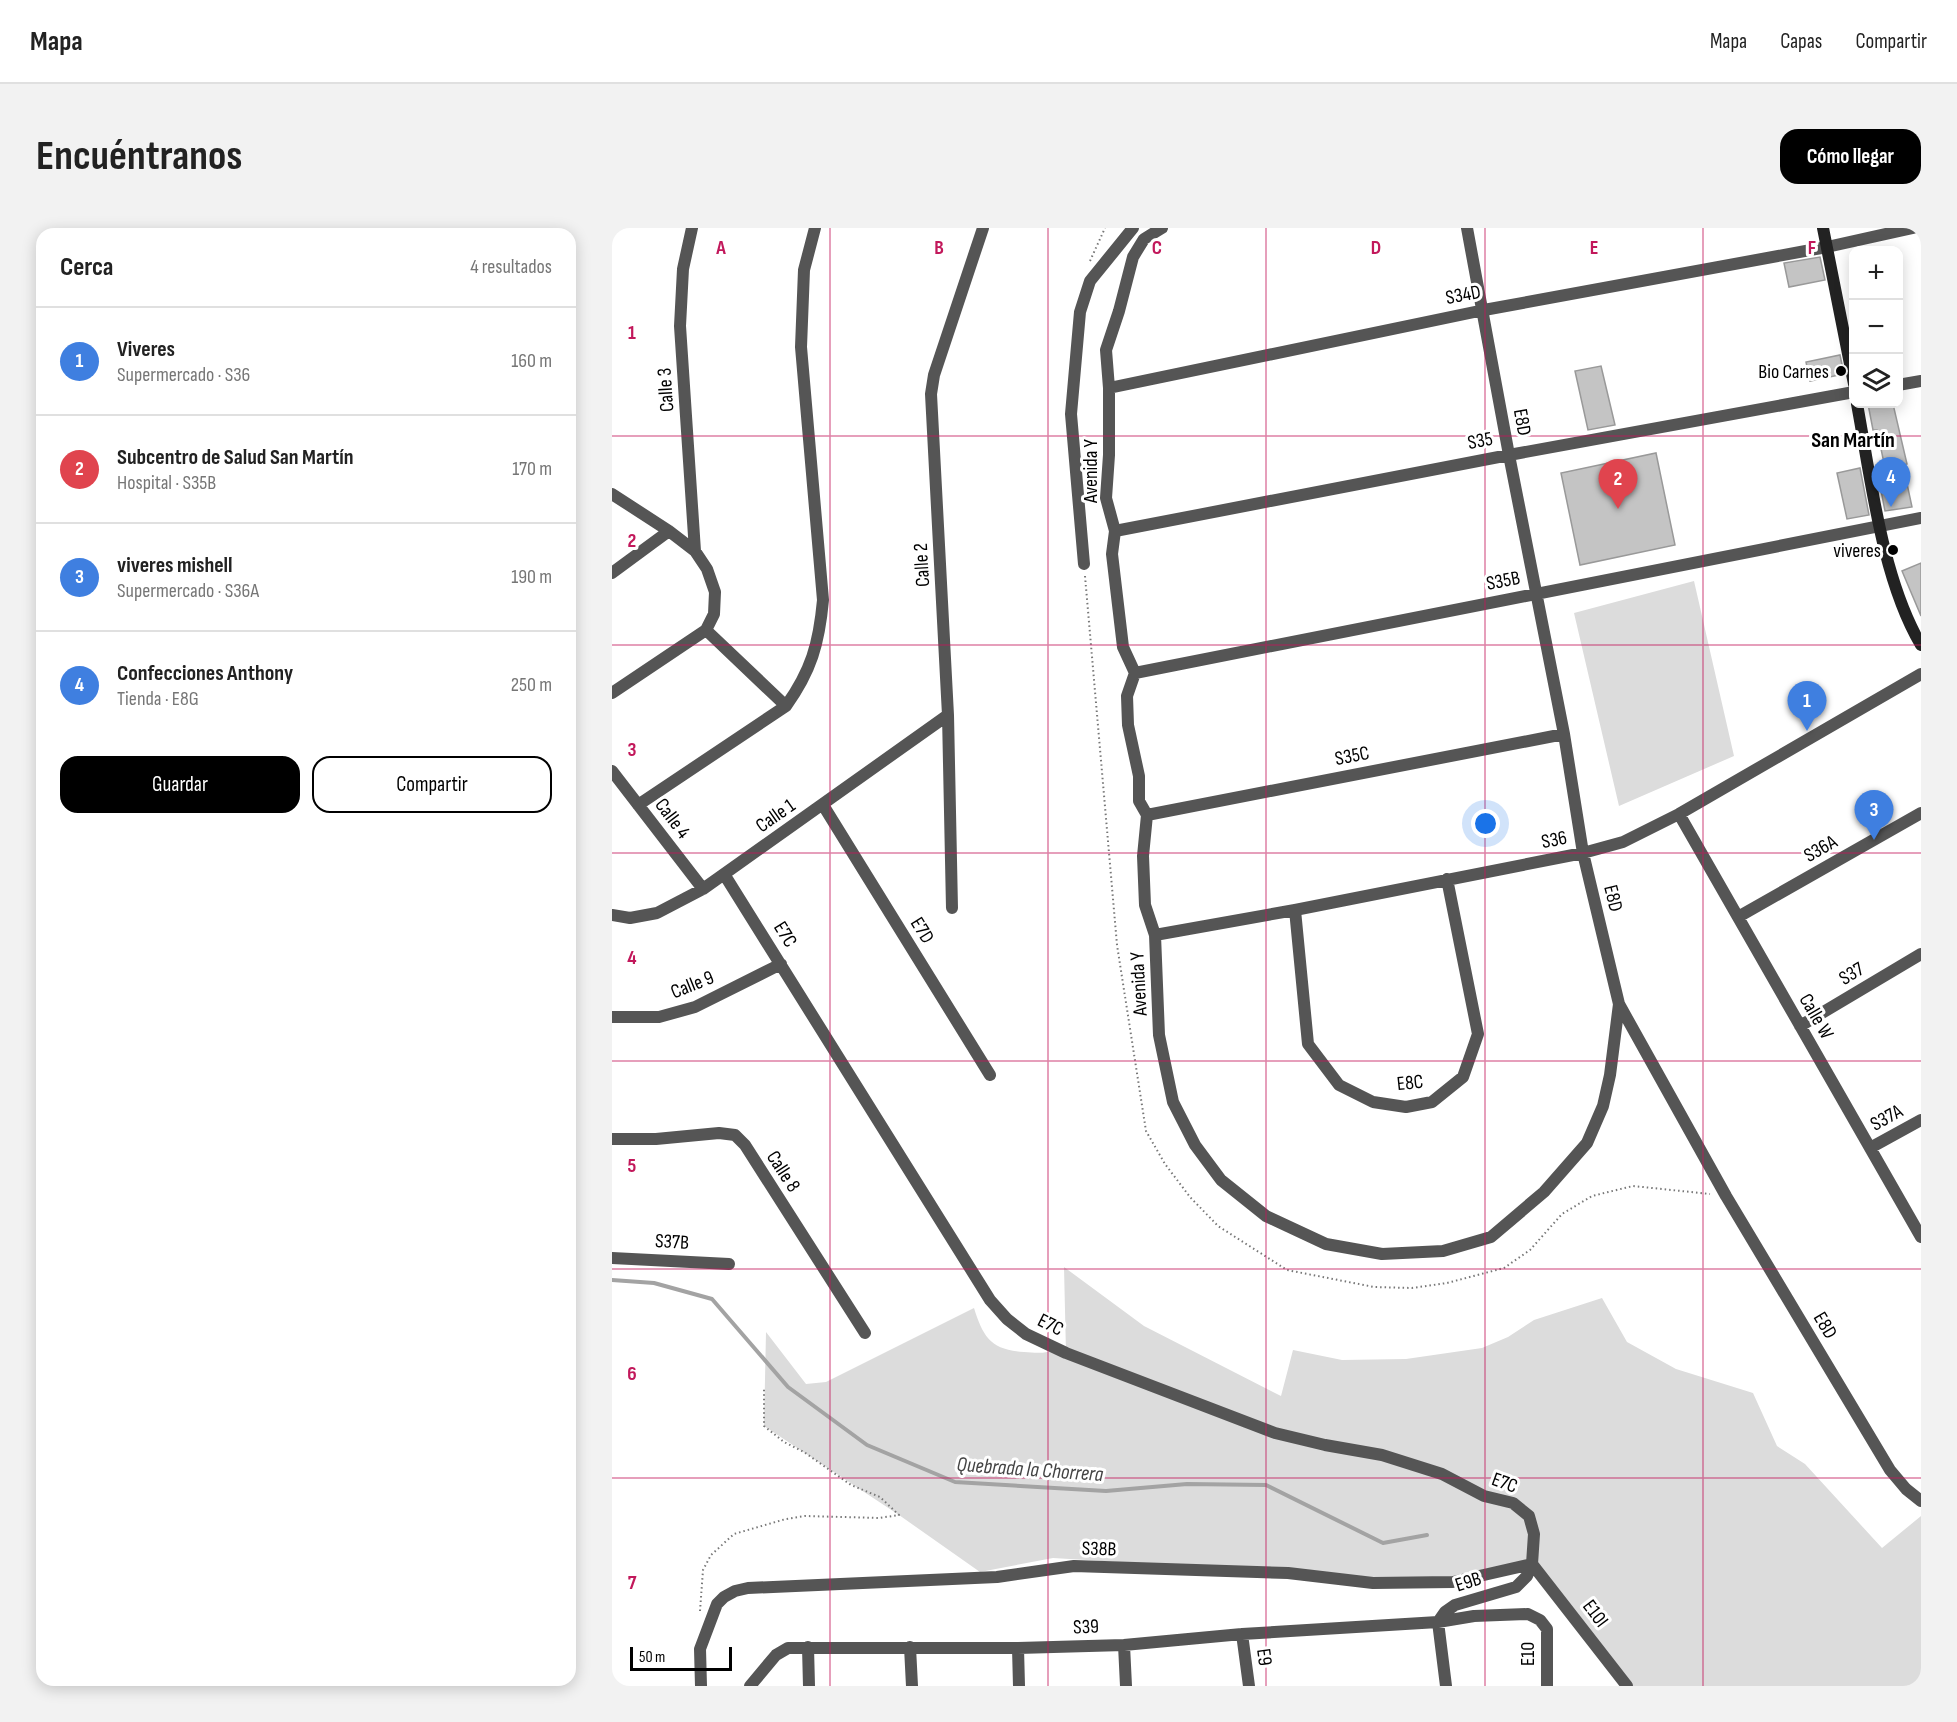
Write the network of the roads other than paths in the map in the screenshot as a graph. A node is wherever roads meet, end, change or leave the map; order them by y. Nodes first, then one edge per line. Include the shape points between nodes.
1 (692, 228) edge
2 (815, 228) edge
3 (983, 228) edge
4 (1133, 228) edge
5 (1162, 228) edge
6 (1467, 228) edge
7 (1823, 228) edge
8 (1913, 228) edge
9 (1827, 247) junction
10 (1484, 310) junction
11 (1849, 359) edge
12 (1921, 381) edge
13 (1903, 384) edge
14 (1110, 388) junction
15 (1849, 393) edge
16 (1858, 408) edge
17 (1509, 455) junction
18 (612, 494) edge
19 (1921, 519) edge
20 (1880, 526) junction
21 (669, 531) junction
22 (1115, 531) junction
23 (695, 551) junction
24 (1083, 564) road end
25 (612, 573) edge
26 (1537, 593) junction
27 (706, 630) junction
28 (1921, 645) edge
29 (1135, 673) junction
30 (1921, 674) edge
31 (612, 693) edge
32 (786, 706) junction
33 (948, 715) junction
34 (1564, 734) junction
35 (612, 771) edge
36 (638, 805) junction
37 (823, 805) junction
38 (1921, 813) edge
39 (1679, 814) junction
40 (1147, 815) junction
41 (1583, 853) junction
42 (724, 874) junction
43 (1447, 879) junction
44 (703, 890) junction
45 (952, 908) dead end
46 (1295, 910) junction
47 (612, 915) edge
48 (1738, 917) junction
49 (1155, 935) junction
50 (1921, 954) edge
51 (781, 964) junction
52 (1619, 1004) junction
53 (612, 1017) edge
54 (1800, 1026) junction
55 (990, 1075) dead end
56 (1921, 1120) edge
57 (612, 1139) edge
58 (1870, 1148) junction
59 (1921, 1237) edge
60 (612, 1258) edge
61 (729, 1264) dead end
62 (865, 1334) dead end
63 (1921, 1501) edge
64 (1532, 1564) junction
65 (1438, 1622) junction
66 (1242, 1634) junction
67 (1124, 1645) junction
68 (808, 1647) junction
69 (910, 1647) junction
70 (1018, 1648) junction
71 (701, 1686) edge
72 (750, 1686) edge
73 (809, 1686) edge
74 (912, 1686) edge
75 (1019, 1686) edge
76 (1126, 1686) edge
77 (1249, 1686) edge
78 (1446, 1686) edge
79 (1546, 1686) edge
80 (1627, 1686) edge

1 - 23 street, Calle 3 via 683,270 680,326
2 - 32 street via 804,270 801,347 823,600 810,668
3 - 33 street, Calle 2 via 931,394
4 - 24 street via 1090,281 1080,312 1071,414
5 - 14 street, Avenida Y via 1144,239 1133,257 1106,350
6 - 10 street, E8D
7 - 9 street
8 - 9 street, S34D
9 - 10 street, S34D
9 - 11 street
10 - 14 street, S34D
10 - 17 street, E8D
12 - 13 street
14 - 22 street, Avenida Y via 1106,498
15 - 17 street, S35
16 - 20 street
17 - 22 street, S35
17 - 26 street, E8D
18 - 21 street
19 - 20 street, S35B
20 - 26 street, S35B
20 - 28 street via 1898,598
21 - 23 street
21 - 25 street
22 - 29 street, Avenida Y via 1112,555 1123,647
23 - 27 street via 715,592 714,614
26 - 29 street, S35B
26 - 34 street, E8D
27 - 31 street
27 - 32 street
29 - 40 street, Avenida Y via 1127,696 1128,725 1139,776 1139,801
30 - 39 street, S36
32 - 36 street
33 - 37 street, Calle 1
33 - 45 street, Calle 2
34 - 40 street, S35C
34 - 41 street, E8D
35 - 36 street, Calle 4
36 - 44 street, Calle 4
37 - 42 street, Calle 1
37 - 55 street, E7D
38 - 48 street, S36A
39 - 41 street, S36 via 1623,842
39 - 48 street, Calle W
40 - 49 street, Avenida Y via 1143,856 1145,904
41 - 43 street, S36
41 - 52 street, E8D
42 - 44 street, Calle 1
42 - 51 street, E7C
43 - 46 street, S36
43 - 46 street, E8C via 1478,1034 1463,1077 1432,1102 1406,1107 1373,1102 1339,1085 1308,1044
44 - 47 street, Calle 1 via 657,914 630,918
46 - 49 street, S36
48 - 54 street, Calle W
49 - 52 street, Avenida Y via 1159,1035 1173,1102 1195,1145 1221,1180 1266,1216 1326,1244 1382,1254 1443,1251 1491,1238 1544,1191 1587,1143 1603,1106
50 - 54 street, S37
51 - 53 street, Calle 9 via 696,1007 659,1017
51 - 64 street, E7C via 990,1300 1006,1319 1026,1334 1066,1353 1275,1433 1382,1455 1442,1474 1484,1496 1513,1503 1529,1516 1534,1534
52 - 63 street, E8D via 1726,1196 1890,1470
54 - 58 street, Calle W
56 - 58 street, S37A
57 - 62 street, Calle 8 via 735,1135
58 - 59 street, Calle W
60 - 61 street, S37B
64 - 65 street, E9B via 1516,1587 1455,1605
64 - 71 street, S38B via 1453,1582 1373,1582 1288,1573 1074,1566 997,1576 748,1588 735,1591 717,1604 700,1649
64 - 80 street, E10I
65 - 66 street, S39
65 - 78 street
65 - 79 street, E10 via 1528,1614 1539,1620 1547,1629
66 - 67 street, S39
66 - 77 street, E9
67 - 70 street, S39
67 - 76 street
68 - 69 street, S39
68 - 72 street, S39 via 788,1648 776,1655
68 - 73 street
69 - 70 street, S39
69 - 74 street
70 - 75 street

